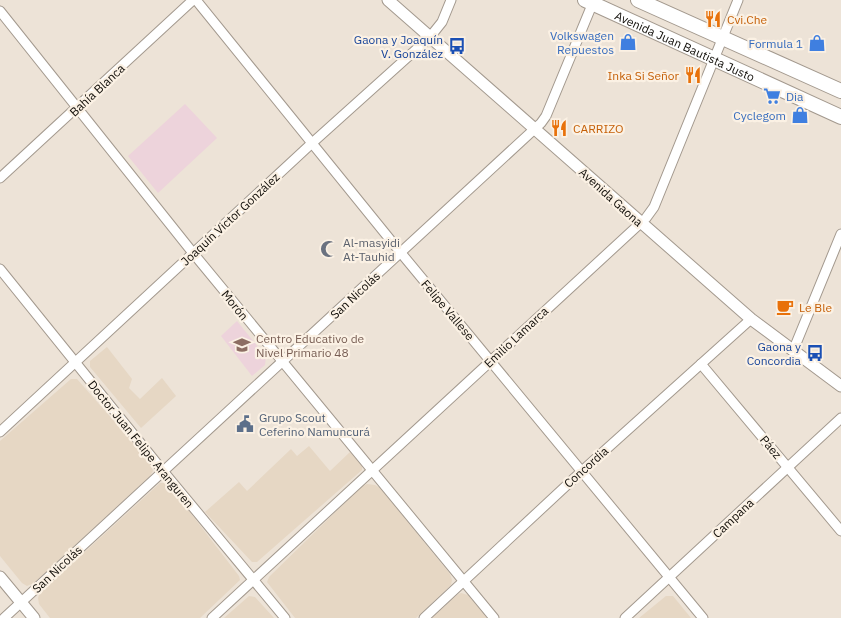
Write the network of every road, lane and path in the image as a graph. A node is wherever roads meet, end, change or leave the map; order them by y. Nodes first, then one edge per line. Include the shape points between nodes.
1 (195, 0) edge
2 (388, 0) edge
3 (451, 0) edge
4 (638, 0) edge
5 (738, 0) edge
6 (591, 1) edge
7 (0, 11) edge
8 (430, 37) junction
9 (723, 37) junction
10 (714, 58) junction
11 (841, 91) edge
12 (76, 109) junction
13 (841, 117) edge
14 (535, 129) junction
15 (312, 144) junction
16 (0, 178) edge
17 (640, 223) junction
18 (841, 234) edge
19 (193, 253) junction
20 (401, 253) junction
21 (0, 269) edge
22 (751, 319) junction
23 (793, 351) junction
24 (490, 361) junction
25 (282, 362) junction
26 (75, 363) junction
27 (701, 364) junction
28 (841, 386) edge
29 (841, 418) edge
30 (0, 432) edge
31 (788, 468) junction
32 (372, 470) junction
33 (163, 471) junction
34 (582, 471) junction
35 (841, 531) edge
36 (0, 577) edge
37 (669, 577) junction
38 (253, 580) junction
39 (464, 581) junction
40 (21, 602) junction
41 (4, 618) edge
42 (34, 618) edge
43 (212, 618) edge
44 (285, 618) edge
45 (424, 618) edge
46 (494, 618) edge
47 (625, 618) edge
48 (703, 618) edge

1 - 12 street, Bahía Blanca
1 - 15 street, Felipe Vallese
2 - 8 main road, Avenida Gaona
3 - 8 street, Joaquín Victor González via 442,22
4 - 9 main road, Avenida Juan Bautista Justo
5 - 9 street, Emilio Lamarca
6 - 10 main road, Avenida Juan Bautista Justo
6 - 14 street, San Nicolás via 546,116
7 - 12 street, Morón
8 - 14 main road, Avenida Gaona
8 - 15 street, Joaquín Victor González
9 - 10 street, Emilio Lamarca
9 - 11 main road, Avenida Juan Bautista Justo
10 - 13 main road, Avenida Juan Bautista Justo
10 - 17 street, Emilio Lamarca via 654,207
12 - 16 street, Bahía Blanca
12 - 19 street, Morón
14 - 17 main road, Avenida Gaona
14 - 20 street, San Nicolás
15 - 19 street, Joaquín Victor González
15 - 20 street, Felipe Vallese
17 - 22 main road, Avenida Gaona
17 - 24 street, Emilio Lamarca
18 - 23 street
19 - 25 street, Morón
19 - 26 street, Joaquín Victor González
20 - 24 street, Felipe Vallese
20 - 25 street, San Nicolás
21 - 26 street, Doctor Juan Felipe Aranguren
22 - 23 main road, Avenida Gaona
22 - 27 street, Concordia
23 - 28 main road, Avenida Gaona
24 - 32 street, Emilio Lamarca
24 - 34 street, Felipe Vallese
25 - 32 street, Morón
25 - 33 street, San Nicolás
26 - 30 street, Joaquín Victor González
26 - 33 street, Doctor Juan Felipe Aranguren
27 - 31 street, Páez
27 - 34 street, Concordia
29 - 31 street, Campana
31 - 35 street, Páez
31 - 37 street, Campana
32 - 38 street, Emilio Lamarca
32 - 39 street, Morón
33 - 38 street, Doctor Juan Felipe Aranguren
33 - 40 street, San Nicolás
34 - 37 street, Felipe Vallese
34 - 39 street, Concordia
36 - 40 main road
37 - 47 street, Campana
37 - 48 street, Felipe Vallese
38 - 43 street, Emilio Lamarca
38 - 44 street, Doctor Juan Felipe Aranguren
39 - 45 street, Concordia
39 - 46 street, Morón
40 - 41 street, San Nicolás
40 - 42 main road

